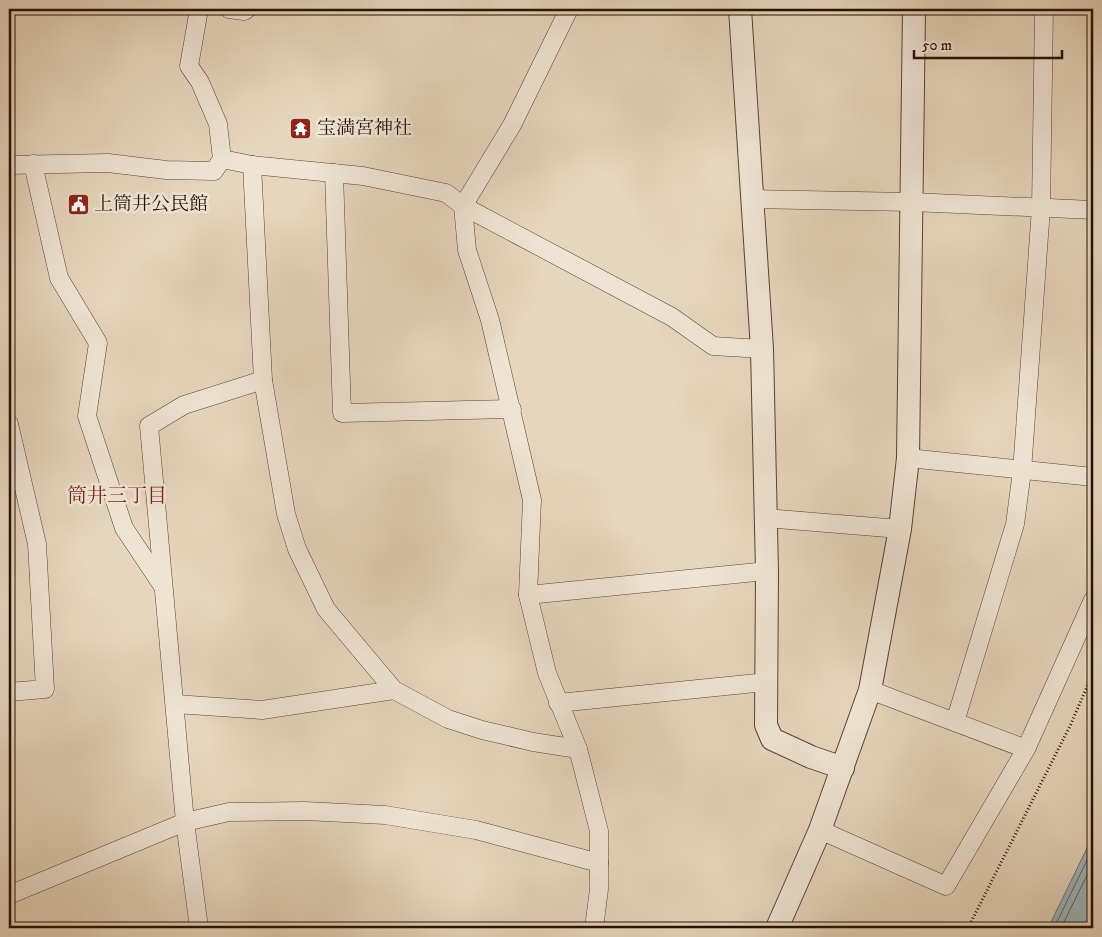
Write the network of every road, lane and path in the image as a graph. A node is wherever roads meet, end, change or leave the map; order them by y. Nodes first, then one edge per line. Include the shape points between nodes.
1 (199, 9) edge
2 (229, 9) edge
3 (247, 9) edge
4 (569, 9) edge
5 (740, 9) edge
6 (914, 9) edge
7 (1044, 9) edge
8 (222, 159) junction
9 (9, 164) edge
10 (33, 164) junction
11 (252, 165) junction
12 (334, 173) junction
13 (754, 199) junction
14 (912, 202) junction
15 (463, 206) junction
16 (1041, 208) junction
17 (1093, 210) edge
18 (762, 348) junction
19 (263, 380) junction
20 (512, 409) junction
21 (9, 424) edge
22 (908, 458) junction
23 (1022, 471) junction
24 (1093, 477) edge
25 (765, 518) junction
26 (900, 529) junction
27 (767, 571) junction
28 (164, 587) junction
29 (528, 595) junction
30 (1093, 600) edge
31 (1093, 673) edge
32 (766, 682) junction
33 (394, 690) junction
34 (870, 690) junction
35 (9, 692) edge
36 (558, 703) junction
37 (174, 704) junction
38 (955, 722) junction
39 (578, 749) junction
40 (1026, 749) junction
41 (844, 768) junction
42 (185, 822) junction
43 (820, 830) junction
44 (599, 864) junction
45 (9, 895) edge
46 (199, 928) edge
47 (594, 928) edge
48 (777, 928) edge
49 (968, 928) edge

1 - 8 street via 189,66 200,82 218,124
2 - 3 street
4 - 15 street via 512,125
5 - 13 street
6 - 14 street
7 - 16 street
8 - 10 street via 214,171 166,170 108,163
8 - 11 street
9 - 10 street
10 - 28 street via 59,278 98,343 87,416 124,528
11 - 12 street
11 - 19 street
12 - 15 street via 446,193
12 - 20 street via 342,414
13 - 14 street
13 - 18 street
14 - 16 street
14 - 22 street
15 - 18 street via 672,317 713,346
15 - 20 street via 467,250 490,320
16 - 17 street
16 - 23 street
18 - 25 street
19 - 28 street via 184,405 149,426
19 - 33 street via 286,514 297,549 326,608
20 - 29 street via 532,500
21 - 35 street via 37,544 45,689
22 - 23 street
22 - 26 street
23 - 24 street
23 - 38 street via 1015,524
25 - 26 street
25 - 27 street
26 - 34 street
27 - 29 street
27 - 32 street
28 - 37 street
29 - 36 street via 547,673
30 - 40 street
31 - 49 path via 1070,726
32 - 36 street
32 - 41 street via 766,725 772,738 811,757
33 - 37 street via 262,710
33 - 39 street via 448,719 482,730
34 - 38 street
34 - 41 street
36 - 39 street
37 - 42 street
38 - 40 street
39 - 44 street via 599,831
40 - 43 street via 946,886
41 - 43 street
42 - 44 street via 229,812 386,815 476,830
42 - 45 street
42 - 46 street
43 - 48 street
44 - 47 street

